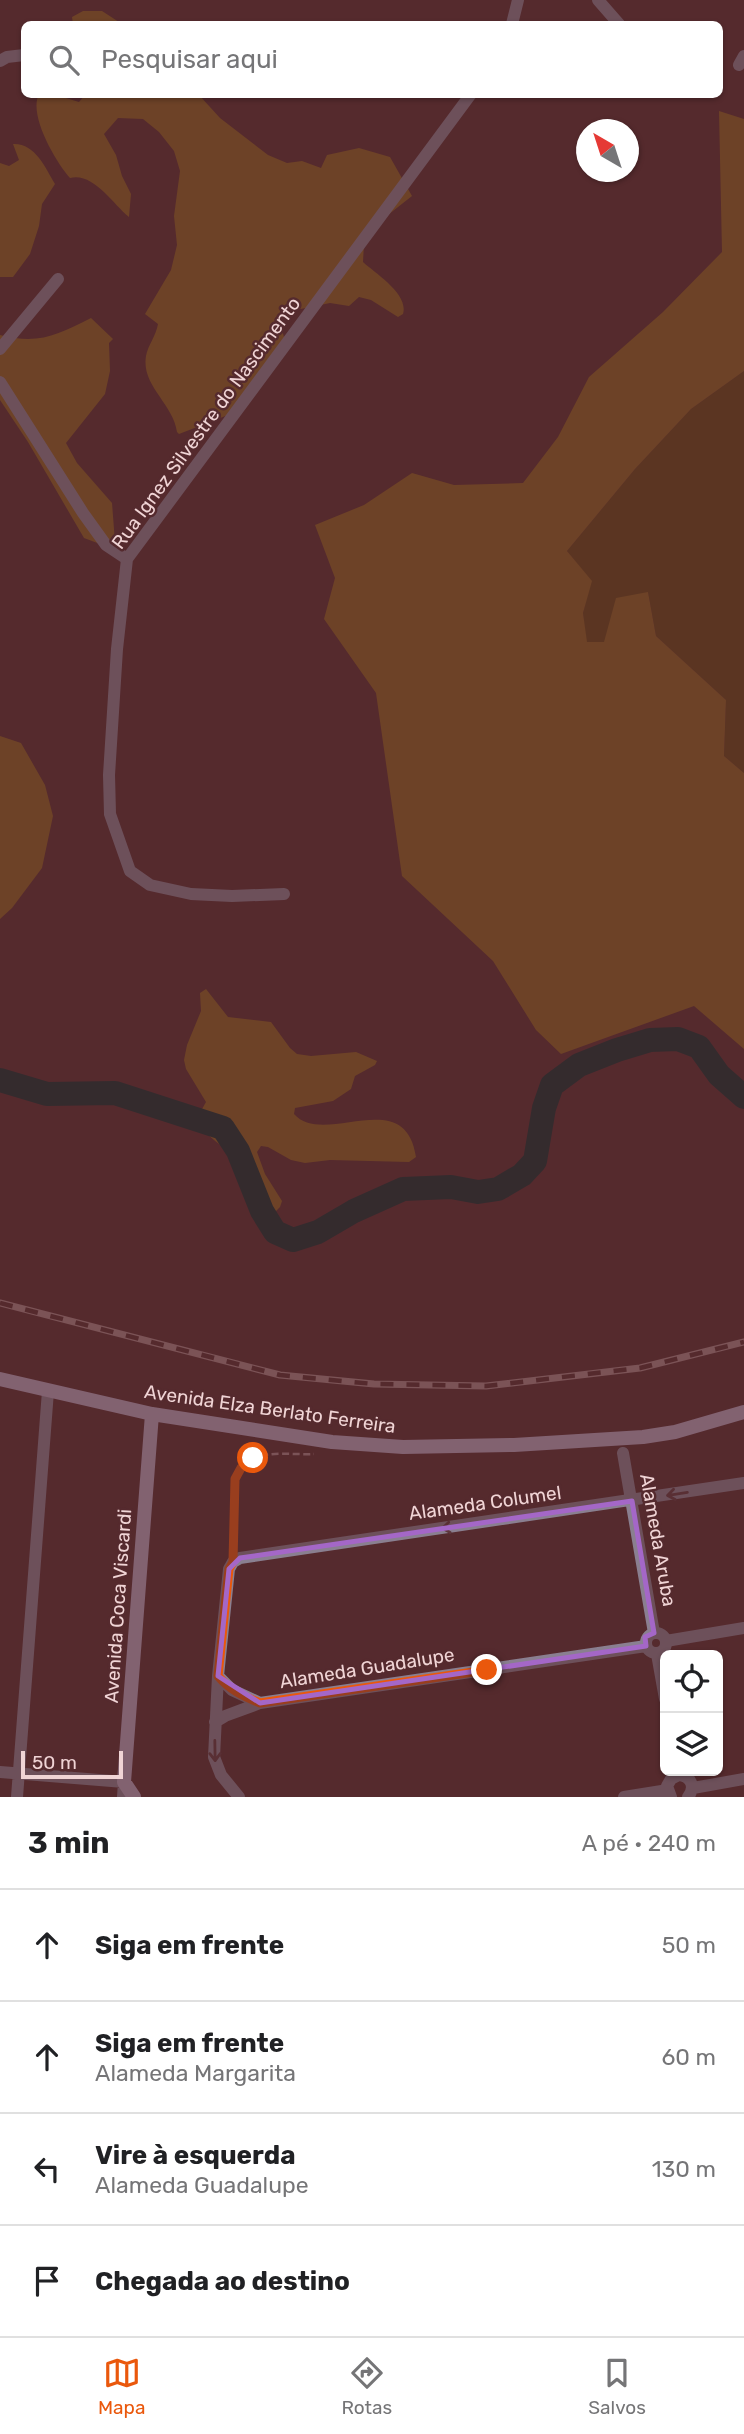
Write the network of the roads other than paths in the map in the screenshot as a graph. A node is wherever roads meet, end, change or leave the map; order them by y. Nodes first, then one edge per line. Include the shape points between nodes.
1 (518, 0) edge
2 (598, 0) edge
3 (513, 21) edge
4 (616, 21) edge
5 (21, 55) edge
6 (0, 61) edge
7 (468, 98) edge
8 (58, 279) dead end
9 (0, 349) edge
10 (0, 382) edge
11 (127, 559) junction
12 (284, 894) dead end
13 (0, 1379) edge
14 (48, 1391) junction
15 (744, 1412) edge
16 (152, 1414) junction
17 (623, 1453) dead end
18 (744, 1483) edge
19 (632, 1501) junction
20 (744, 1629) edge
21 (654, 1633) junction
22 (666, 1641) junction
23 (646, 1646) junction
24 (657, 1654) junction
25 (660, 1671) edge
26 (218, 1676) junction
27 (260, 1703) junction
28 (215, 1722) junction
29 (0, 1772) edge
30 (18, 1773) junction
31 (675, 1776) edge
32 (685, 1776) edge
33 (744, 1779) edge
34 (123, 1790) edge
35 (691, 1792) edge
36 (669, 1794) edge
37 (17, 1797) edge
38 (134, 1797) edge
39 (239, 1797) edge
40 (624, 1797) edge

1 - 3 street
2 - 4 street
5 - 6 street
7 - 11 street, Rua Ignez Silvestre do Nascimento
8 - 9 street
10 - 11 street via 83,513 106,545
11 - 12 street, Rua Ignez Silvestre do Nascimento via 109,775 110,814 130,871 150,885 191,894
13 - 14 main road, Avenida Elza Berlato Ferreira
14 - 16 main road, Avenida Elza Berlato Ferreira
14 - 30 street
15 - 16 main road, Avenida Elza Berlato Ferreira via 643,1437 403,1447 332,1442
16 - 34 main road, Avenida Coca Viscardi
17 - 19 street, Alameda Aruba
18 -> 19 street, Alameda Columel
19 - 21 street, Alameda Aruba
19 -> 26 street, Alameda Columel via 233,1562
20 - 22 street
21 - 22 street
21 - 23 street
22 - 24 street via 665,1649
23 - 24 street
23 - 27 street, Alameda Guadalupe
24 - 25 street
26 - 27 street, Alameda Guadalupe via 232,1690
26 - 28 street
27 - 28 street, Alameda Guadalupe
28 -> 39 street via 216,1765
29 - 30 street
30 - 34 street
30 - 37 street
31 - 36 street via 668,1782
32 - 35 street
33 - 35 street
34 - 38 main road
36 - 40 street

